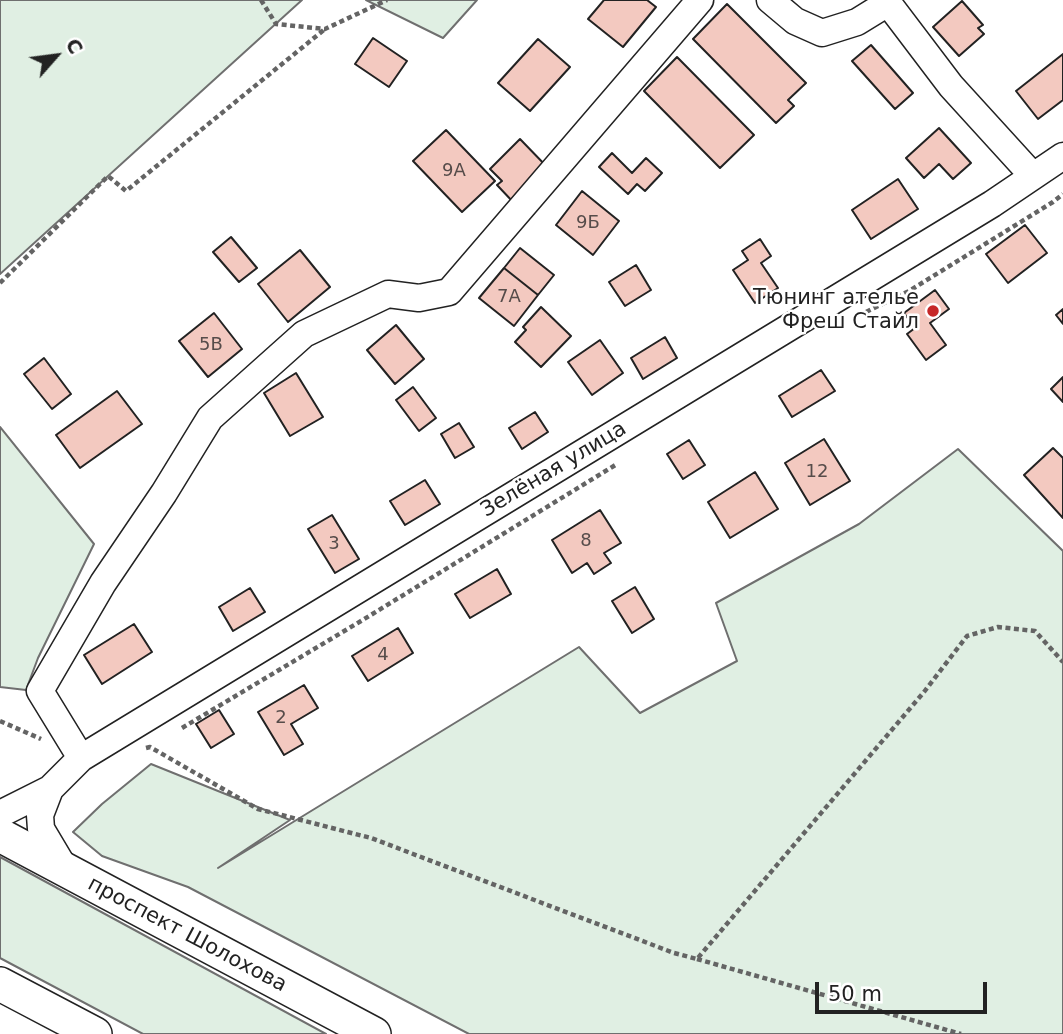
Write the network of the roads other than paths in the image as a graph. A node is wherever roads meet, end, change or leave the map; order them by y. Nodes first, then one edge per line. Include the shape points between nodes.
1 (700, 0) edge
2 (770, 0) edge
3 (1063, 156) edge
4 (1033, 176) junction
5 (81, 758) junction
6 (50, 789) junction
7 (0, 814) edge
8 (0, 835) edge
9 (66, 871) junction
10 (0, 984) edge
11 (95, 1034) edge
12 (374, 1034) edge

1 - 5 street via 449,292 419,298 388,294 304,334 211,418 103,583 40,691
2 - 4 street via 795,21 822,33 857,22 888,3 951,86
3 - 4 street, Зелёная улица
4 - 5 street, Зелёная улица
5 - 6 street, Зелёная улица
6 - 7 street, Зелёная улица
6 - 9 street, Зелёная улица via 40,815 41,829
8 - 9 main road, проспект Шолохова
9 - 12 main road, проспект Шолохова
10 - 11 main road

